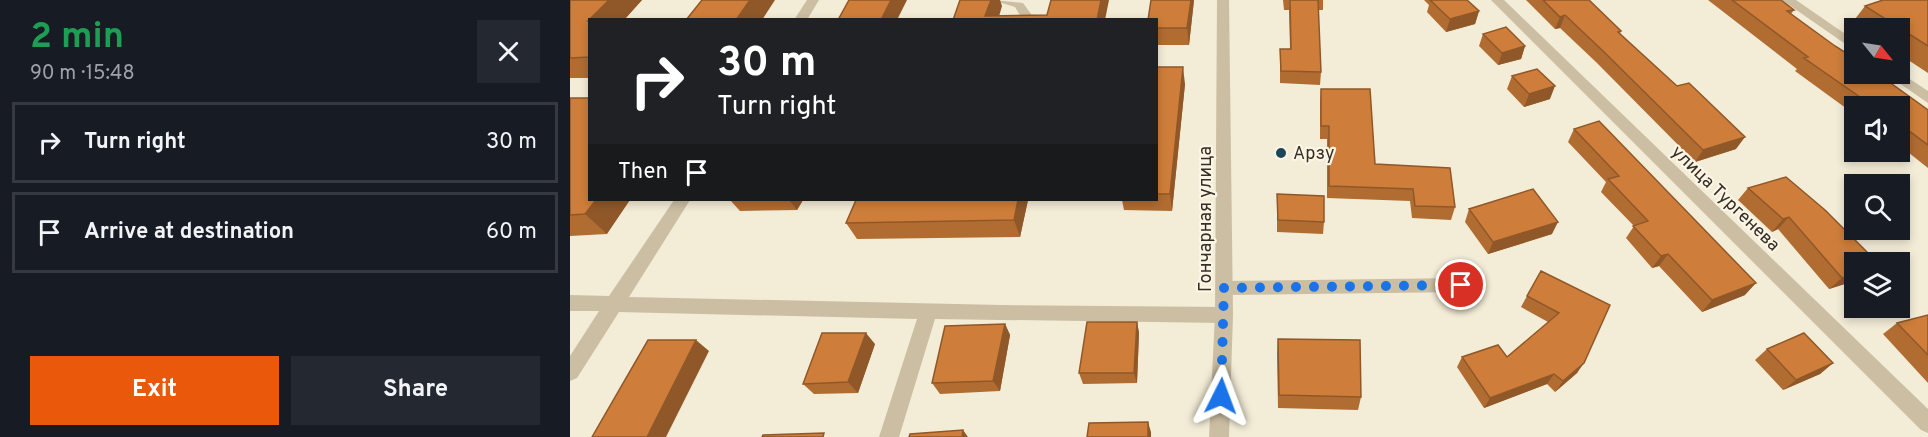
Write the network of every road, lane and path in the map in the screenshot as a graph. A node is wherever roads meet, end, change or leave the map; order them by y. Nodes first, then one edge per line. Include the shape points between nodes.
1 (813, 0) edge
2 (998, 0) edge
3 (1223, 0) edge
4 (1497, 0) edge
5 (1788, 0) edge
6 (801, 18) edge
7 (1028, 18) edge
8 (1844, 39) edge
9 (1908, 84) edge
10 (1928, 98) edge
11 (681, 201) edge
12 (1461, 285) dead end
13 (1224, 288) junction
14 (570, 303) edge
15 (613, 304) junction
16 (928, 312) junction
17 (1224, 315) junction
18 (570, 372) edge
19 (1928, 423) edge
20 (889, 437) edge
21 (1219, 437) edge

1 - 6 street
2 - 7 lane via 1019,5
3 - 13 street, Гончарная улица
4 - 19 street, улица Тургенева
5 - 8 street
9 - 10 street
11 - 15 street
12 - 13 lane
13 - 17 street, Гончарная улица
14 - 15 street
15 - 16 street
15 - 18 street
16 - 17 street
16 - 20 street
17 - 21 street, Гончарная улица

